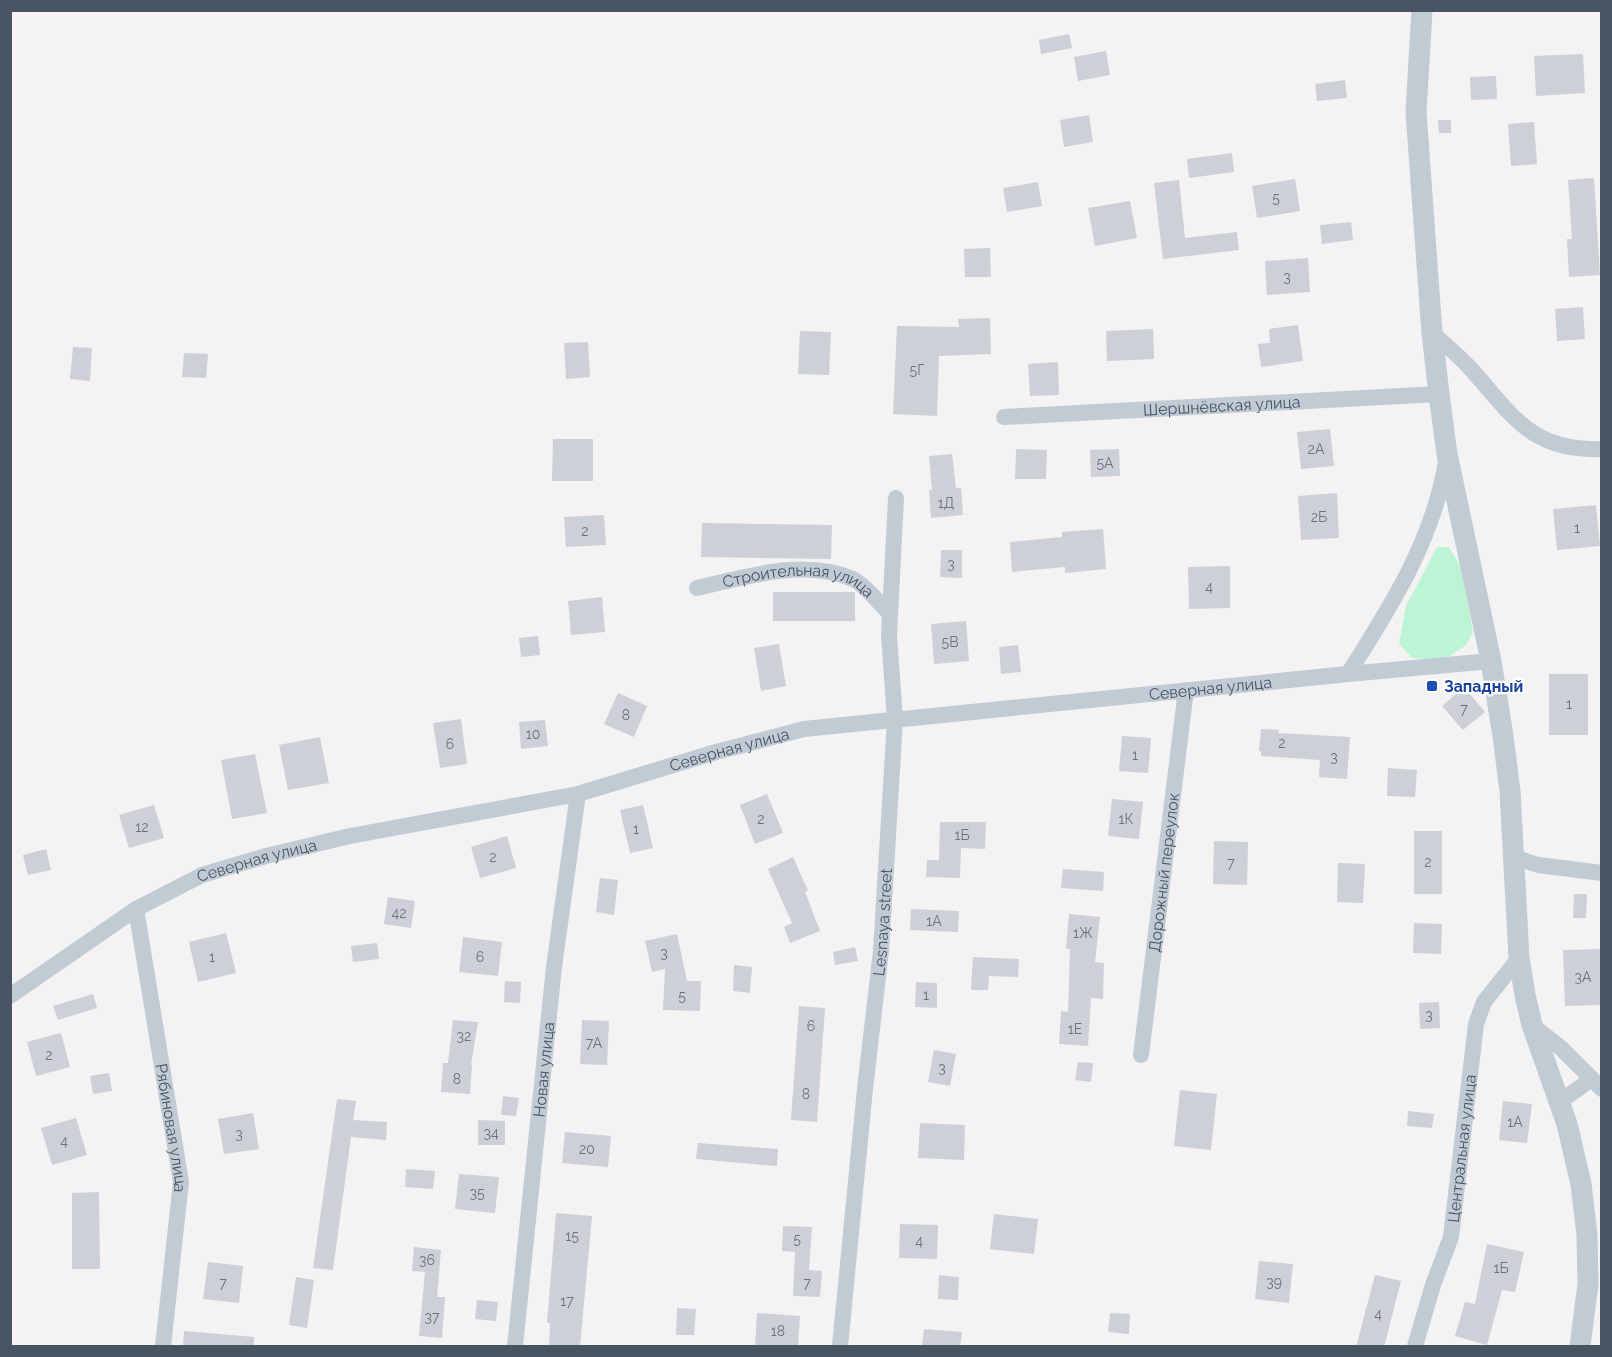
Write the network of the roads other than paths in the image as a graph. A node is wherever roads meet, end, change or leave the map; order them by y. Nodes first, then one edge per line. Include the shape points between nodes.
1 (1422, 10) edge
2 (1432, 333) junction
3 (1439, 394) junction
4 (1004, 417) dead end
5 (1602, 449) edge
6 (1447, 454) junction
7 (896, 498) dead end
8 (697, 588) dead end
9 (890, 614) junction
10 (1491, 661) junction
11 (1348, 674) junction
12 (1186, 690) junction
13 (895, 720) junction
14 (578, 794) junction
15 (1514, 857) junction
16 (1602, 873) edge
17 (135, 909) junction
18 (1519, 957) junction
19 (10, 996) edge
20 (1532, 1025) junction
21 (1141, 1055) dead end
22 (1597, 1084) edge
23 (1559, 1102) junction
24 (163, 1347) edge
25 (515, 1347) edge
26 (840, 1347) edge
27 (1415, 1347) edge
28 (1580, 1347) edge

1 - 2 street via 1416,112
2 - 3 street
2 - 5 street via 1468,366 1515,421 1537,437 1559,445
3 - 4 street, Шершнёвская улица
3 - 6 street
6 - 10 street
6 - 11 street via 1442,488 1428,528 1390,608
7 - 9 street, Lesnaya street
8 - 9 street, Строительная улица via 773,572 820,571 855,580
9 - 13 street, Lesnaya street
10 - 11 street, Северная улица
10 - 15 street via 1505,747
11 - 12 street, Северная улица
12 - 13 street, Северная улица
12 - 21 street, Дорожный переулок
13 - 14 street, Северная улица via 804,729
13 - 26 street, Lesnaya street via 881,951
14 - 17 street, Северная улица via 350,836 266,856 202,875
14 - 25 street, Новая улица via 554,967
15 - 16 street via 1538,865
15 - 18 street
17 - 19 street, Северная улица
17 - 24 street, Рябиновая улица via 181,1182
18 - 20 street
18 - 27 street, Центральная улица via 1484,1002 1476,1024 1451,1237
20 - 22 street
20 - 23 street
22 - 23 street
23 - 28 street via 1581,1184 1587,1234 1588,1284

